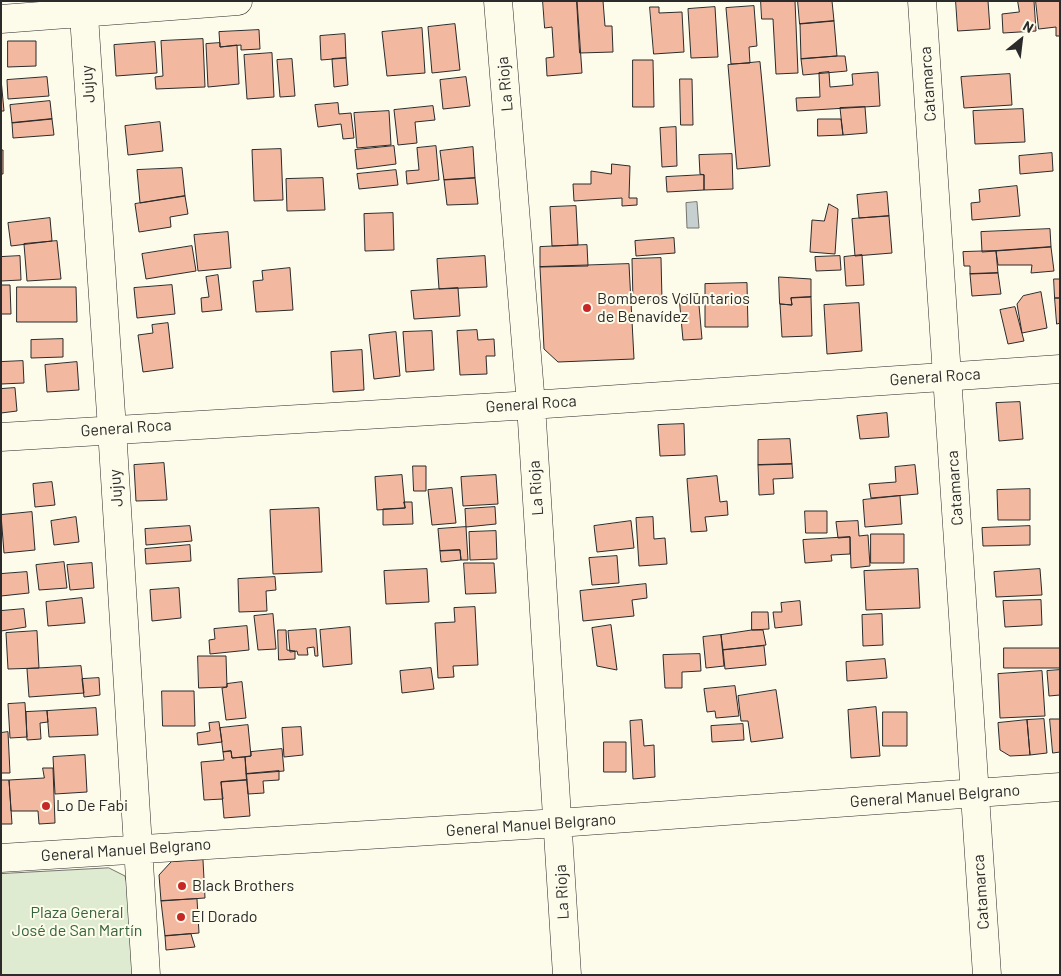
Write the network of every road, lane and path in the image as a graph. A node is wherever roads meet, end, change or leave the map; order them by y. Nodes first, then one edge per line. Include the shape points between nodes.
1 (238, 1) edge
2 (498, 1) edge
3 (922, 1) edge
4 (83, 7) edge
5 (1, 19) edge
6 (1060, 368) edge
7 (948, 376) junction
8 (531, 405) junction
9 (112, 429) junction
10 (1, 437) edge
11 (1060, 787) edge
12 (975, 792) junction
13 (558, 823) junction
14 (138, 849) junction
15 (1, 858) edge
16 (146, 975) edge
17 (567, 975) edge
18 (987, 975) edge

1 - 4 street
2 - 8 street, La Rioja
3 - 7 street, Catamarca
4 - 5 street
4 - 9 street, Jujuy
6 - 7 street, General Roca
7 - 8 street, General Roca
7 - 12 street, Catamarca
8 - 9 street, General Roca
8 - 13 street, La Rioja
9 - 10 street, General Roca
9 - 14 street, Jujuy
11 - 12 street, General Manuel Belgrano
12 - 13 street, General Manuel Belgrano
12 - 18 street, Catamarca
13 - 14 street, General Manuel Belgrano
13 - 17 street, La Rioja
14 - 15 street, General Manuel Belgrano
14 - 16 street, Jujuy

